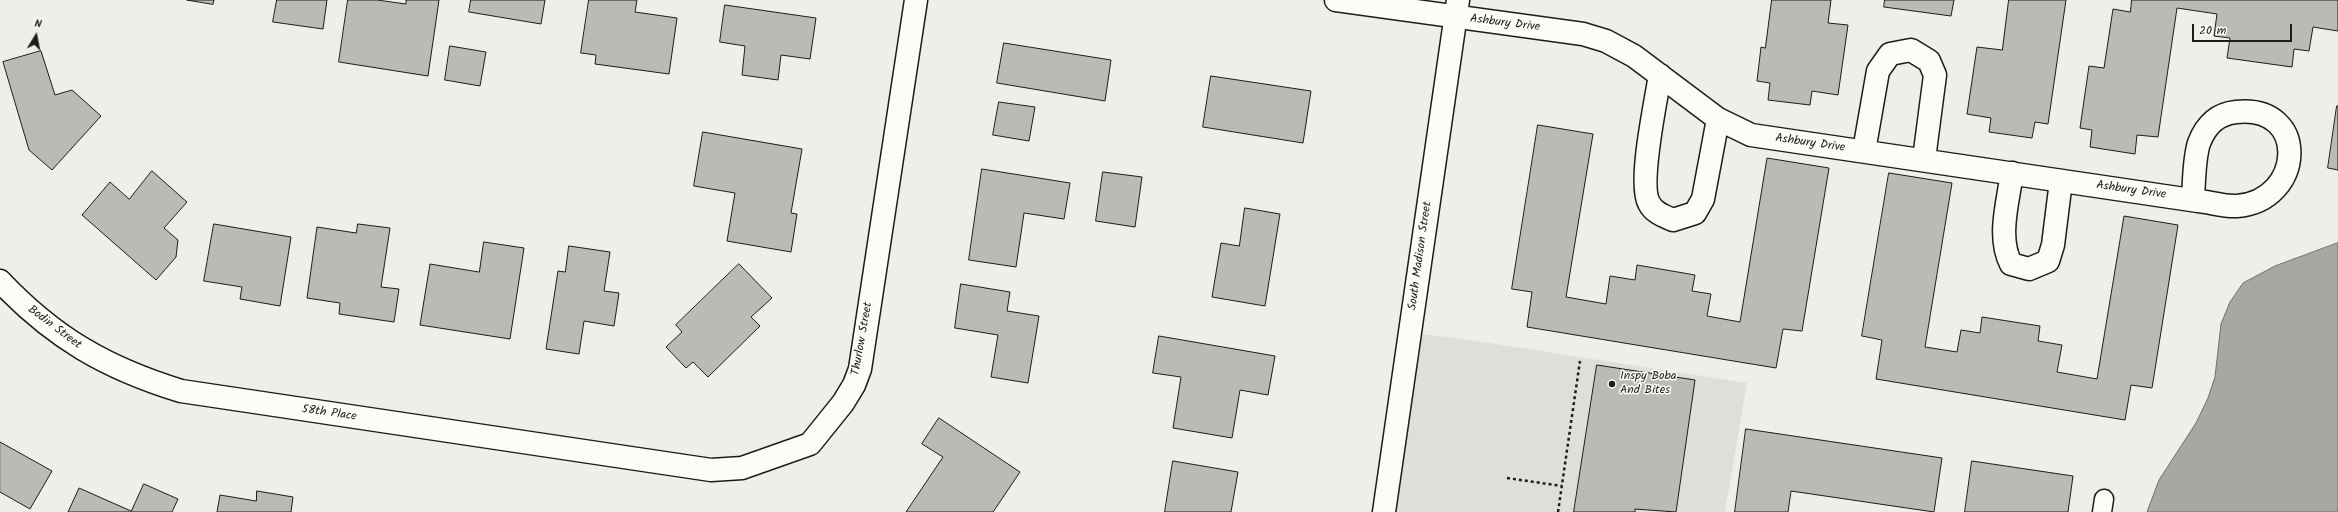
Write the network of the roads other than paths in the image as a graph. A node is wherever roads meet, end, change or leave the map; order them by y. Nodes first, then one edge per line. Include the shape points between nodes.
1 (916, 0) edge
2 (1336, 0) edge
3 (1457, 9) edge
4 (1660, 76) junction
5 (1718, 119) junction
6 (1864, 151) junction
7 (1924, 159) junction
8 (2012, 173) junction
9 (2061, 181) junction
10 (2192, 200) junction
11 (0, 281) edge
12 (115, 367) joint
13 (546, 446) joint
14 (1384, 512) edge

1 - 13 street, Thurlow Street via 860,369 843,403 810,444 742,468 711,470
2 - 3 street, Ashbury Drive
3 - 4 street, Ashbury Drive via 1583,34 1606,41 1634,56
3 - 14 street, South Madison Street
4 - 5 street, Ashbury Drive
4 - 5 street via 1646,175 1648,203 1657,214 1673,220 1695,213 1703,199
5 - 6 street, Ashbury Drive via 1751,135
6 - 7 street, Ashbury Drive
6 - 7 street via 1878,71 1890,54 1911,50 1929,61 1935,75
7 - 8 street, Ashbury Drive
8 - 9 street, Ashbury Drive
8 - 9 street via 2004,227 2004,252 2011,264 2029,269 2048,261 2053,245
9 - 10 street, Ashbury Drive
10 - 10 street, Ashbury Drive via 2237,206 2256,201 2277,188 2287,172 2291,152 2284,130 2271,117 2252,110 2230,112 2211,121 2199,143
11 - 12 street, Bodin Street via 41,320 68,341
12 - 13 street, 58th Place via 174,389 215,397

